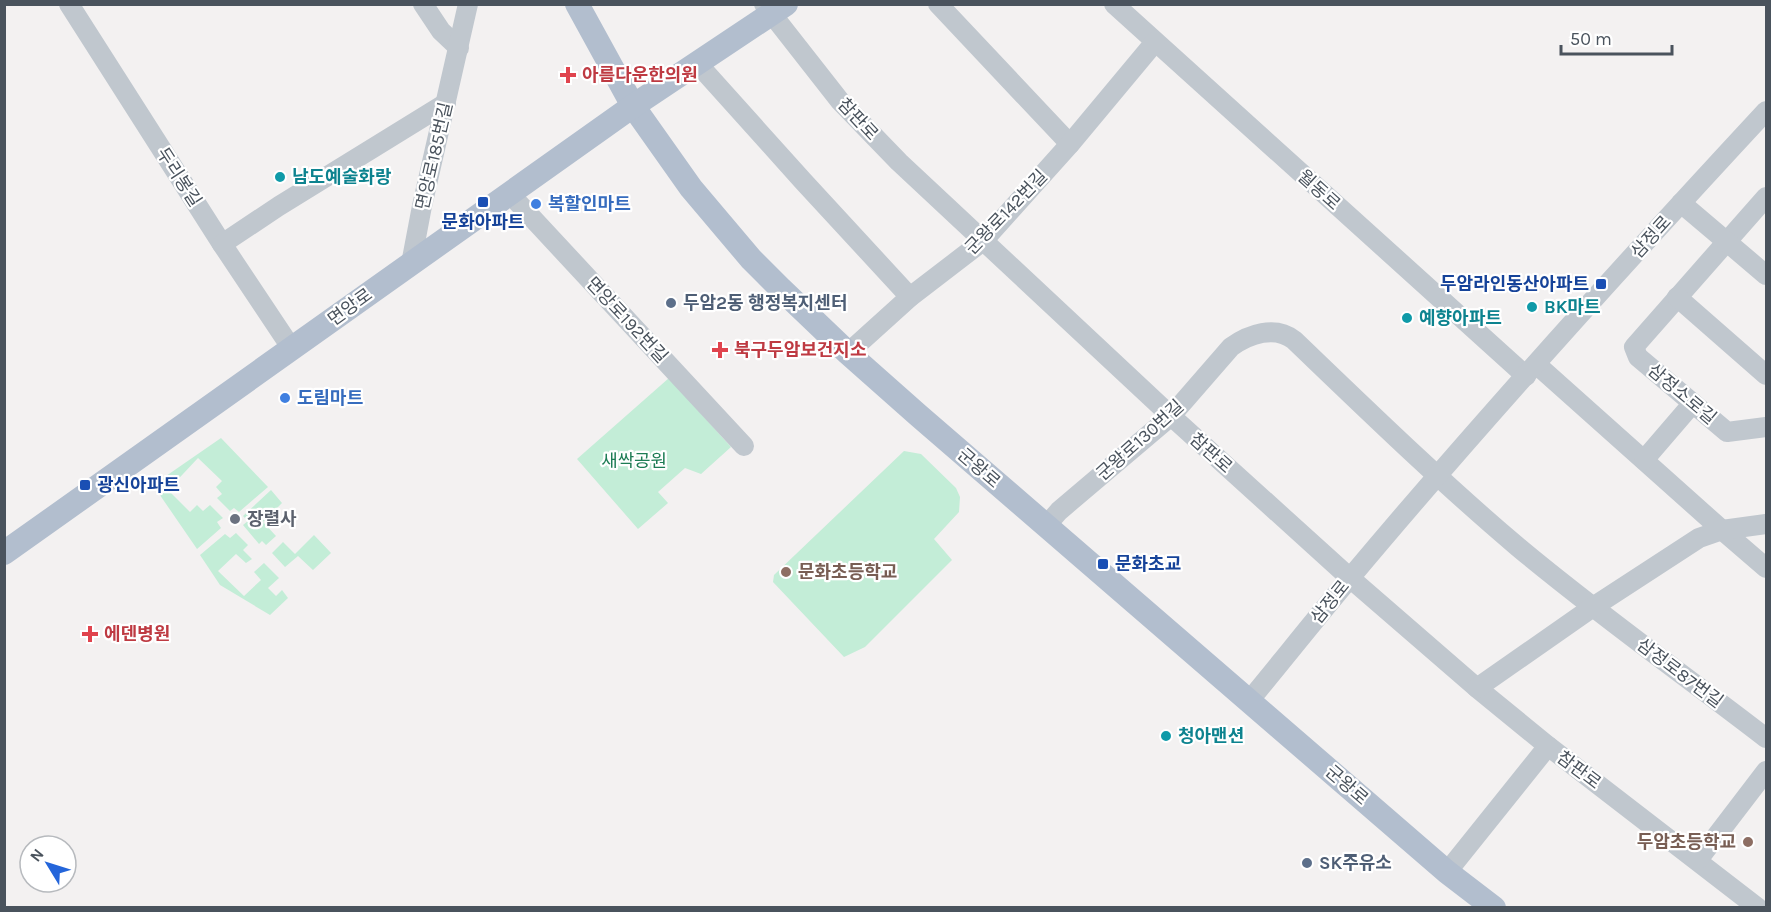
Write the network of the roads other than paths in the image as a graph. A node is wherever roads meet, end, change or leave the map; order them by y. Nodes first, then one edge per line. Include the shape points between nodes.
1 (69, 4) edge
2 (423, 4) edge
3 (468, 4) edge
4 (577, 4) edge
5 (938, 4) edge
6 (1114, 4) edge
7 (774, 8) edge
8 (1155, 42) junction
9 (459, 48) junction
10 (697, 63) junction
11 (446, 103) junction
12 (633, 106) junction
13 (1767, 111) edge
14 (1070, 144) junction
15 (510, 194) junction
16 (1767, 197) edge
17 (1681, 203) junction
18 (983, 241) junction
19 (1727, 242) junction
20 (222, 244) junction
21 (411, 264) junction
22 (1767, 275) edge
23 (910, 297) junction
24 (1677, 297) junction
25 (292, 349) junction
26 (848, 353) junction
27 (1531, 370) junction
28 (1767, 375) edge
29 (1694, 403) junction
30 (1171, 416) junction
31 (1767, 427) edge
32 (744, 446) dead end
33 (1644, 460) junction
34 (1437, 477) junction
35 (1767, 524) edge
36 (1046, 526) junction
37 (1722, 530) junction
38 (4, 553) edge
39 (1767, 568) edge
40 (1350, 578) junction
41 (1593, 608) junction
42 (1477, 688) junction
43 (1250, 701) junction
44 (1767, 738) edge
45 (1548, 746) junction
46 (1767, 771) edge
47 (1698, 860) junction
48 (1447, 872) junction
49 (1746, 904) edge
50 (1494, 908) edge

1 - 20 street, 두리봉길
2 - 9 street via 441,31
3 - 9 street, 면앙로185번길
4 - 12 main road, 군왕로
5 - 14 street
6 - 8 street, 월동로
7 - 10 main road, 면앙로
7 - 18 street, 참판로 via 840,101
8 - 14 street, 군왕로142번길
8 - 27 street, 월동로
9 - 11 street, 면앙로185번길
10 - 12 main road, 면앙로
10 - 23 street
11 - 20 street
11 - 21 street, 면앙로185번길
12 - 15 main road, 면앙로
12 - 26 main road, 군왕로 via 691,188 744,250
13 - 17 street, 삼정로
14 - 18 street, 군왕로142번길
15 - 21 main road, 면앙로
15 - 32 street, 면앙로192번길
16 - 19 street, 삼정소로길
17 - 19 street
17 - 27 street, 삼정로
18 - 23 street, 군왕로142번길
18 - 30 street, 참판로
19 - 22 street
19 - 24 street, 삼정소로길
20 - 25 street, 두리봉길
21 - 25 main road, 면앙로
23 - 26 street, 군왕로142번길
24 - 28 street
24 - 29 street, 삼정소로길 via 1634,347 1638,357
25 - 38 main road, 면앙로
26 - 36 main road, 군왕로
27 - 33 street via 1582,406
27 - 34 street, 삼정로
29 - 31 street, 삼정소로길 via 1727,432
29 - 33 street
30 - 34 street, 군왕로130번길 via 1241,340 1279,332 1294,340
30 - 36 street, 군왕로130번길
30 - 40 street, 참판로
33 - 37 street
34 - 40 street, 삼정로
34 - 41 street, 삼정로87번길
35 - 37 street
36 - 43 main road, 군왕로
37 - 39 street
37 - 41 street via 1699,538
40 - 42 street, 참판로
40 - 43 street, 삼정로
41 - 42 street
41 - 44 street, 삼정로87번길
42 - 45 street, 참판로
43 - 48 main road, 군왕로
45 - 47 street, 참판로
45 - 48 street
46 - 47 street
47 - 49 street, 참판로
48 - 50 main road, 군왕로

